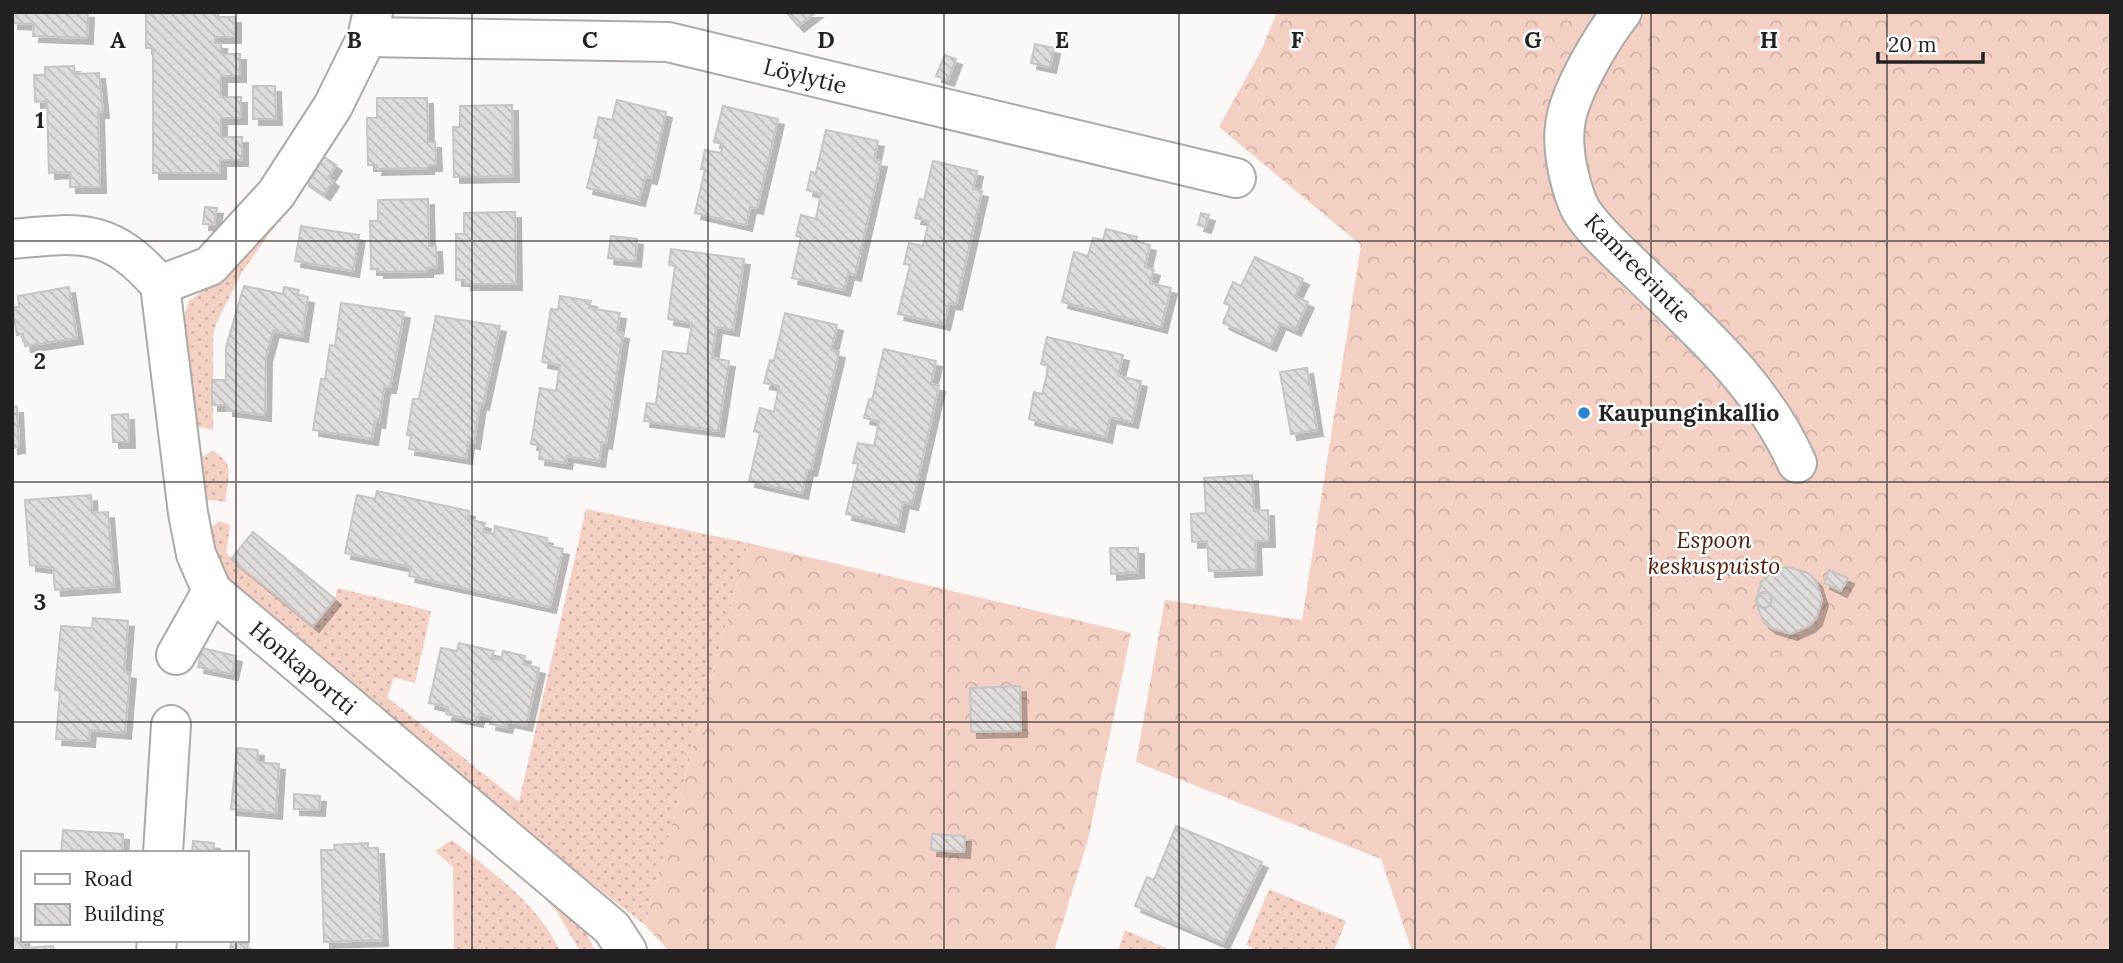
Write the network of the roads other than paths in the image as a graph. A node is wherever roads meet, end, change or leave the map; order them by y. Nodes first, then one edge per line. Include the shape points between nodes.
1 (1622, 12) edge
2 (370, 24) edge
3 (1236, 178) dead end
4 (12, 239) edge
5 (160, 285) junction
6 (1797, 463) dead end
7 (212, 591) junction
8 (176, 655) dead end
9 (171, 725) dead end
10 (163, 851) edge
11 (627, 951) edge

1 - 6 street, Kamreerintie via 1581,80 1565,125 1568,169 1579,207 1613,247 1736,365 1778,421
2 - 3 street, Löylytie via 667,42
2 - 5 street via 333,106 276,194 210,266
4 - 5 street via 70,233 108,242 136,257
5 - 7 street, Honkaportti via 188,513 196,554
7 - 8 street
7 - 11 street, Honkaportti via 612,928
9 - 10 street

